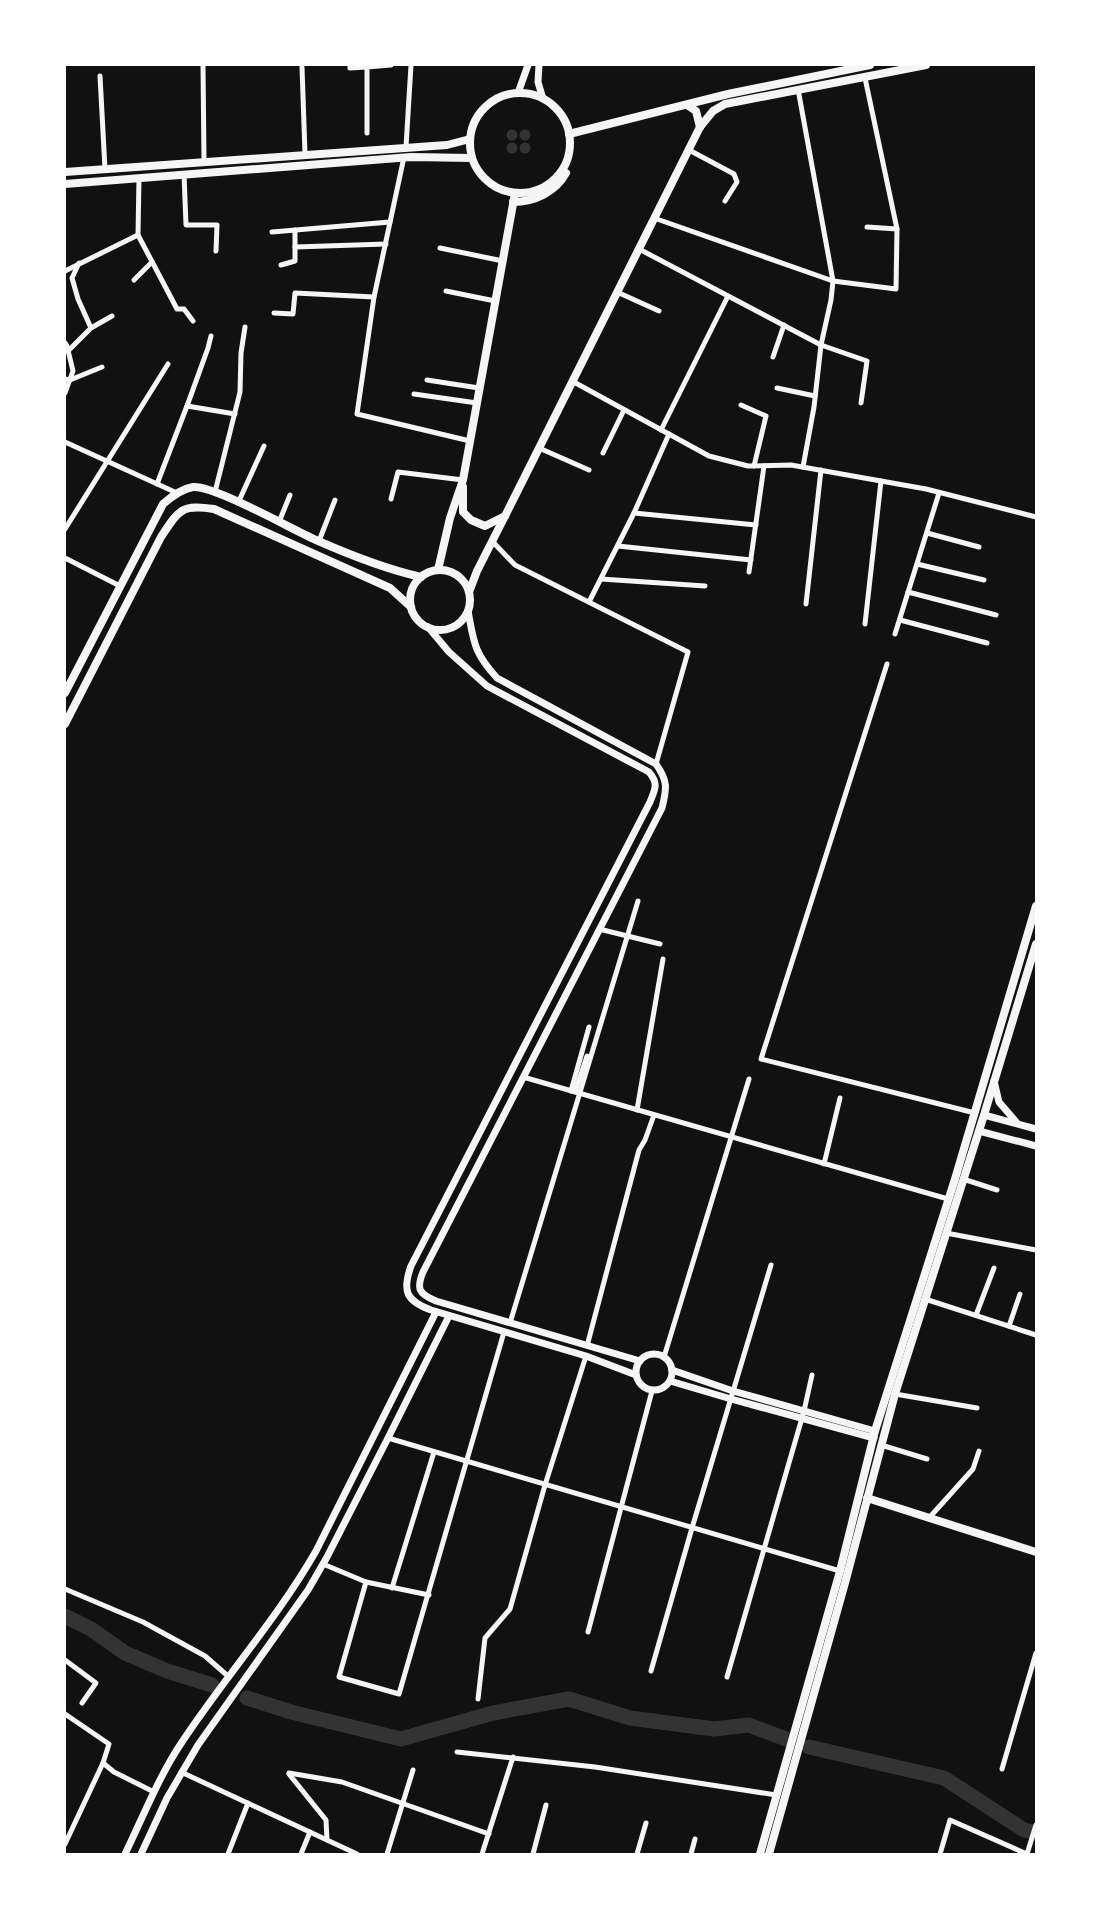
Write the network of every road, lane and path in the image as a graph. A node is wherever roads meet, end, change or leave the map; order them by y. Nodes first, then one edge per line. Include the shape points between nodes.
1 (203, 65) edge
2 (391, 65) edge
3 (411, 65) edge
4 (528, 65) edge
5 (539, 65) edge
6 (870, 65) edge
7 (926, 65) edge
8 (302, 66) dead end
9 (350, 66) edge
10 (367, 67) junction
11 (100, 76) dead end
12 (865, 78) junction
13 (798, 89) junction
14 (518, 93) junction
15 (543, 98) junction
16 (687, 105) junction
17 (700, 127) junction
18 (367, 133) dead end
19 (572, 133) junction
20 (470, 140) junction
21 (406, 147) junction
22 (688, 150) junction
23 (305, 154) junction
24 (404, 157) junction
25 (472, 158) junction
26 (204, 161) junction
27 (105, 169) junction
28 (65, 172) edge
29 (184, 174) junction
30 (139, 178) junction
31 (65, 184) edge
32 (515, 193) junction
33 (513, 202) junction
34 (726, 202) dead end
35 (654, 218) junction
36 (390, 222) junction
37 (867, 228) dead end
38 (897, 229) junction
39 (295, 230) junction
40 (272, 232) dead end
41 (138, 235) junction
42 (386, 244) junction
43 (295, 246) junction
44 (440, 248) dead end
45 (638, 249) junction
46 (216, 251) dead end
47 (502, 260) junction
48 (80, 262) junction
49 (152, 262) junction
50 (281, 265) dead end
51 (65, 271) edge
52 (134, 280) dead end
53 (832, 281) junction
54 (446, 291) dead end
55 (617, 292) junction
56 (728, 296) junction
57 (374, 297) junction
58 (495, 301) junction
59 (659, 311) dead end
60 (274, 313) dead end
61 (112, 316) dead end
62 (193, 321) dead end
63 (784, 325) junction
64 (245, 327) dead end
65 (91, 328) junction
66 (211, 336) dead end
67 (821, 345) junction
68 (67, 347) edge
69 (773, 357) dead end
70 (168, 364) dead end
71 (102, 368) dead end
72 (67, 379) edge
73 (427, 380) dead end
74 (572, 381) junction
75 (479, 388) junction
76 (777, 388) dead end
77 (65, 393) edge
78 (414, 394) dead end
79 (816, 396) junction
80 (476, 403) junction
81 (861, 403) dead end
82 (741, 405) dead end
83 (188, 406) junction
84 (624, 410) junction
85 (235, 414) junction
86 (661, 430) junction
87 (669, 434) junction
88 (470, 441) junction
89 (65, 442) edge
90 (264, 446) dead end
91 (539, 448) junction
92 (603, 453) dead end
93 (106, 461) junction
94 (754, 466) junction
95 (764, 466) junction
96 (803, 467) junction
97 (589, 470) dead end
98 (821, 470) junction
99 (462, 480) junction
100 (881, 481) junction
101 (157, 484) junction
102 (215, 492) junction
103 (177, 493) junction
104 (939, 493) junction
105 (290, 495) dead end
106 (391, 499) dead end
107 (335, 500) dead end
108 (238, 503) junction
109 (634, 512) junction
110 (505, 516) junction
111 (1036, 517) edge
112 (279, 522) junction
113 (756, 525) junction
114 (65, 529) edge
115 (927, 533) junction
116 (319, 541) junction
117 (492, 541) junction
118 (618, 546) junction
119 (978, 546) dead end
120 (65, 558) edge
121 (360, 558) junction
122 (751, 560) junction
123 (917, 564) junction
124 (438, 570) junction
125 (354, 572) junction
126 (749, 572) dead end
127 (420, 577) junction
128 (601, 579) junction
129 (984, 580) dead end
130 (120, 586) junction
131 (705, 586) dead end
132 (469, 592) junction
133 (908, 592) junction
134 (589, 602) junction
135 (806, 604) dead end
136 (411, 607) junction
137 (468, 611) junction
138 (996, 615) dead end
139 (900, 620) junction
140 (865, 624) dead end
141 (428, 627) junction
142 (896, 634) dead end
143 (95, 635) junction
144 (108, 641) junction
145 (987, 644) dead end
146 (887, 664) dead end
147 (65, 693) edge
148 (65, 724) edge
149 (656, 764) junction
150 (1036, 906) edge
151 (599, 929) junction
152 (580, 938) junction
153 (592, 944) junction
154 (660, 944) dead end
155 (1036, 944) edge
156 (663, 959) dead end
157 (589, 1027) dead end
158 (523, 1077) junction
159 (749, 1079) dead end
160 (994, 1081) junction
161 (573, 1092) junction
162 (840, 1098) dead end
163 (637, 1110) junction
164 (974, 1113) junction
165 (654, 1115) junction
166 (984, 1115) junction
167 (1020, 1125) junction
168 (970, 1129) junction
169 (1036, 1129) edge
170 (979, 1131) junction
171 (733, 1138) junction
172 (1036, 1146) edge
173 (824, 1164) junction
174 (963, 1179) junction
175 (997, 1190) dead end
176 (948, 1199) junction
177 (946, 1233) junction
178 (1036, 1250) edge
179 (771, 1265) dead end
180 (994, 1268) dead end
181 (1020, 1294) dead end
182 (924, 1299) junction
183 (436, 1312) junction
184 (976, 1315) junction
185 (449, 1316) junction
186 (510, 1323) junction
187 (1009, 1326) junction
188 (428, 1328) junction
189 (504, 1332) junction
190 (440, 1333) junction
191 (1036, 1335) edge
192 (587, 1346) junction
193 (586, 1356) junction
194 (664, 1357) junction
195 (640, 1361) junction
196 (672, 1370) junction
197 (636, 1375) junction
198 (812, 1375) dead end
199 (670, 1380) junction
200 (652, 1391) junction
201 (733, 1391) junction
202 (895, 1394) junction
203 (731, 1399) junction
204 (977, 1408) dead end
205 (803, 1415) junction
206 (879, 1437) junction
207 (388, 1438) junction
208 (979, 1451) dead end
209 (434, 1452) junction
210 (927, 1459) dead end
211 (466, 1460) junction
212 (545, 1485) junction
213 (867, 1498) junction
214 (620, 1506) junction
215 (929, 1518) junction
216 (692, 1528) junction
217 (763, 1549) junction
218 (1036, 1552) edge
219 (323, 1564) junction
220 (840, 1571) junction
221 (366, 1582) junction
222 (392, 1588) junction
223 (65, 1589) edge
224 (429, 1595) junction
225 (588, 1632) dead end
226 (1036, 1653) edge
227 (65, 1660) edge
228 (651, 1671) dead end
229 (229, 1677) junction
230 (727, 1677) dead end
231 (478, 1699) dead end
232 (82, 1703) dead end
233 (65, 1714) edge
234 (458, 1752) dead end
235 (513, 1757) junction
236 (103, 1763) junction
237 (1002, 1769) dead end
238 (413, 1770) dead end
239 (182, 1772) junction
240 (154, 1792) junction
241 (776, 1795) junction
242 (248, 1803) junction
243 (403, 1804) junction
244 (546, 1805) dead end
245 (646, 1823) dead end
246 (1036, 1825) edge
247 (310, 1832) junction
248 (488, 1834) junction
249 (695, 1838) dead end
250 (327, 1840) junction
251 (65, 1844) edge
252 (125, 1854) edge
253 (141, 1854) edge
254 (228, 1854) edge
255 (301, 1854) edge
256 (356, 1854) edge
257 (387, 1854) edge
258 (482, 1854) edge
259 (533, 1854) edge
260 (637, 1854) edge
261 (691, 1854) edge
262 (760, 1854) edge
263 (769, 1854) edge
264 (940, 1854) edge
265 (1027, 1854) edge

1 - 26 street
2 - 10 street
3 - 21 street
4 - 14 main road
5 - 15 main road via 538,82
6 - 16 main road
7 - 12 main road
8 - 23 street
9 - 10 street
10 - 18 street
11 - 27 street
12 - 13 main road
12 - 38 street
13 - 17 main road via 725,104 713,111
13 - 53 street
14 - 15 main road
14 - 20 main road via 488,105 474,124
15 - 19 main road via 555,108
16 - 17 main road via 699,115
16 - 19 main road
17 - 22 main road
19 - 32 main road via 564,167 554,180 532,192
19 - 33 main road via 576,140 570,165 559,182 545,194 528,201
20 - 21 main road
20 - 25 main road
21 - 23 main road
22 - 34 street via 734,174 737,182
22 - 35 main road
23 - 26 main road
24 - 25 main road
24 - 29 main road
24 - 36 street
25 - 32 main road via 477,170 491,184
26 - 27 main road
27 - 28 main road
29 - 30 main road
29 - 46 street via 186,225 218,225
30 - 31 main road
30 - 41 street
32 - 33 main road
33 - 47 main road
35 - 45 main road
35 - 53 street
36 - 39 street
36 - 42 street
37 - 38 street
38 - 53 street via 896,288
39 - 40 street
39 - 43 street
41 - 48 street
41 - 49 street
42 - 43 street
42 - 57 street
43 - 50 street via 295,261
44 - 47 street
45 - 55 main road
45 - 56 street
47 - 58 main road
48 - 51 street
48 - 65 street via 72,278
49 - 52 street
49 - 62 street via 177,309 184,310
53 - 67 street via 832,300
54 - 58 street
55 - 59 street
55 - 74 main road
56 - 63 street
56 - 86 street
57 - 60 street via 295,293 292,314
57 - 88 street via 356,414
58 - 75 main road
61 - 65 street
63 - 67 street
63 - 69 street
64 - 85 street
65 - 68 street
66 - 83 street
67 - 79 street
67 - 81 street via 867,361
68 - 72 street via 72,371
70 - 93 street
71 - 72 street
72 - 77 street
73 - 75 street
74 - 84 street
74 - 91 main road
75 - 80 main road
76 - 79 street
78 - 80 street
79 - 96 street
80 - 88 main road
82 - 94 street via 766,416
83 - 85 street
83 - 101 street
84 - 86 street
84 - 92 street
85 - 102 street
86 - 87 street
87 - 94 street via 710,456
87 - 109 street
88 - 99 main road
89 - 93 street
90 - 108 street
91 - 97 street
91 - 110 main road
93 - 101 street
93 - 114 street
94 - 95 street
95 - 96 street
95 - 113 street
96 - 98 street
98 - 100 street
98 - 135 street
99 - 106 street via 398,472
99 - 110 main road via 463,512 471,520 485,526
99 - 124 main road
100 - 104 street
100 - 140 street
101 - 103 street
102 - 103 main road via 193,487
102 - 108 main road
103 - 130 main road via 163,504
104 - 111 street
104 - 115 street
105 - 112 street
107 - 116 street
108 - 112 main road
109 - 113 street
109 - 118 street
110 - 117 main road
112 - 116 main road
113 - 122 street
115 - 119 street
115 - 123 street
116 - 121 main road
117 - 132 main road
117 - 134 street via 515,564
118 - 122 street
118 - 128 street
120 - 130 street
121 - 125 main road
121 - 127 main road
122 - 126 street
123 - 129 street
123 - 133 street
124 - 127 main road
124 - 132 main road via 459,576
125 - 136 main road via 390,588
125 - 144 main road via 214,508 194,506 174,518
127 - 136 main road via 411,593
128 - 131 street
128 - 134 street
130 - 143 main road
132 - 137 main road
133 - 138 street
133 - 139 street
134 - 149 street via 688,652
136 - 141 main road via 418,620
137 - 141 main road via 463,620 453,627 438,630
137 - 149 main road via 474,644 483,663 497,678
139 - 142 street
139 - 145 street
141 - 152 main road via 449,652 487,686 649,772 655,779 656,788 650,802
143 - 144 main road
143 - 147 main road
144 - 148 main road
146 - 164 street via 761,1059
149 - 151 main road via 665,776 662,808
150 - 164 main road
151 - 153 main road
151 - 154 street
152 - 153 main road
152 - 183 main road via 411,1266 406,1292 412,1302
153 - 158 main road
155 - 160 main road
156 - 163 street
157 - 161 street
158 - 161 street
158 - 186 main road via 419,1281 419,1288 427,1297
159 - 171 street
160 - 166 main road
160 - 167 main road via 999,1102
161 - 163 street
161 - 186 street via 638,901
162 - 173 street
163 - 165 street
164 - 166 main road
164 - 168 main road
165 - 171 street
165 - 192 street via 639,1150
166 - 167 main road
166 - 170 main road
167 - 169 main road
168 - 170 main road
168 - 176 main road
170 - 172 main road
170 - 174 main road
171 - 173 street
171 - 194 street
173 - 176 street
174 - 175 street
174 - 177 main road
176 - 206 main road
177 - 178 street
177 - 182 main road
179 - 201 street
180 - 184 street
181 - 187 street
182 - 184 street
182 - 202 main road
183 - 185 main road
183 - 188 main road
184 - 187 street
185 - 189 main road
185 - 190 main road
186 - 192 main road
187 - 191 street
188 - 190 main road
188 - 229 main road via 311,1559
189 - 193 main road
189 - 211 street
190 - 207 main road
192 - 195 main road
193 - 197 main road
193 - 212 street
194 - 195 main road via 651,1354
194 - 196 main road
195 - 197 main road
196 - 199 main road
196 - 201 main road
197 - 200 main road via 643,1387
198 - 205 street
199 - 200 main road via 663,1388
199 - 203 main road
200 - 214 street
201 - 203 street
201 - 205 main road
202 - 204 street
202 - 206 main road
203 - 205 main road
203 - 216 street
205 - 206 main road
205 - 217 street
206 - 210 street
206 - 213 main road
206 - 220 main road
207 - 209 street
207 - 219 main road
208 - 215 street via 973,1469
209 - 211 street
209 - 222 street
211 - 212 street
211 - 224 street
212 - 214 street
212 - 231 street via 510,1609 485,1638
213 - 215 main road
213 - 263 main road
214 - 216 street
214 - 225 street
215 - 218 main road
216 - 217 street
216 - 228 street
217 - 220 street
217 - 230 street
219 - 221 street
219 - 239 main road
220 - 241 main road
221 - 222 street
221 - 224 street via 339,1677 399,1694
222 - 224 street
223 - 229 street via 143,1622 205,1656
226 - 237 street
227 - 232 street via 96,1683
229 - 240 main road via 181,1743
233 - 236 street via 110,1744
234 - 235 street
235 - 241 street
235 - 248 street
236 - 240 street
236 - 251 street
238 - 243 street
239 - 242 street
239 - 253 main road
240 - 252 main road
241 - 262 main road
242 - 247 street
242 - 254 street
243 - 248 street
243 - 250 street via 342,1782 289,1773 326,1820
243 - 257 street
244 - 259 street
245 - 260 street
246 - 265 street
247 - 250 street
247 - 255 street
248 - 258 street
249 - 261 street
250 - 256 street
264 - 265 street via 950,1820

